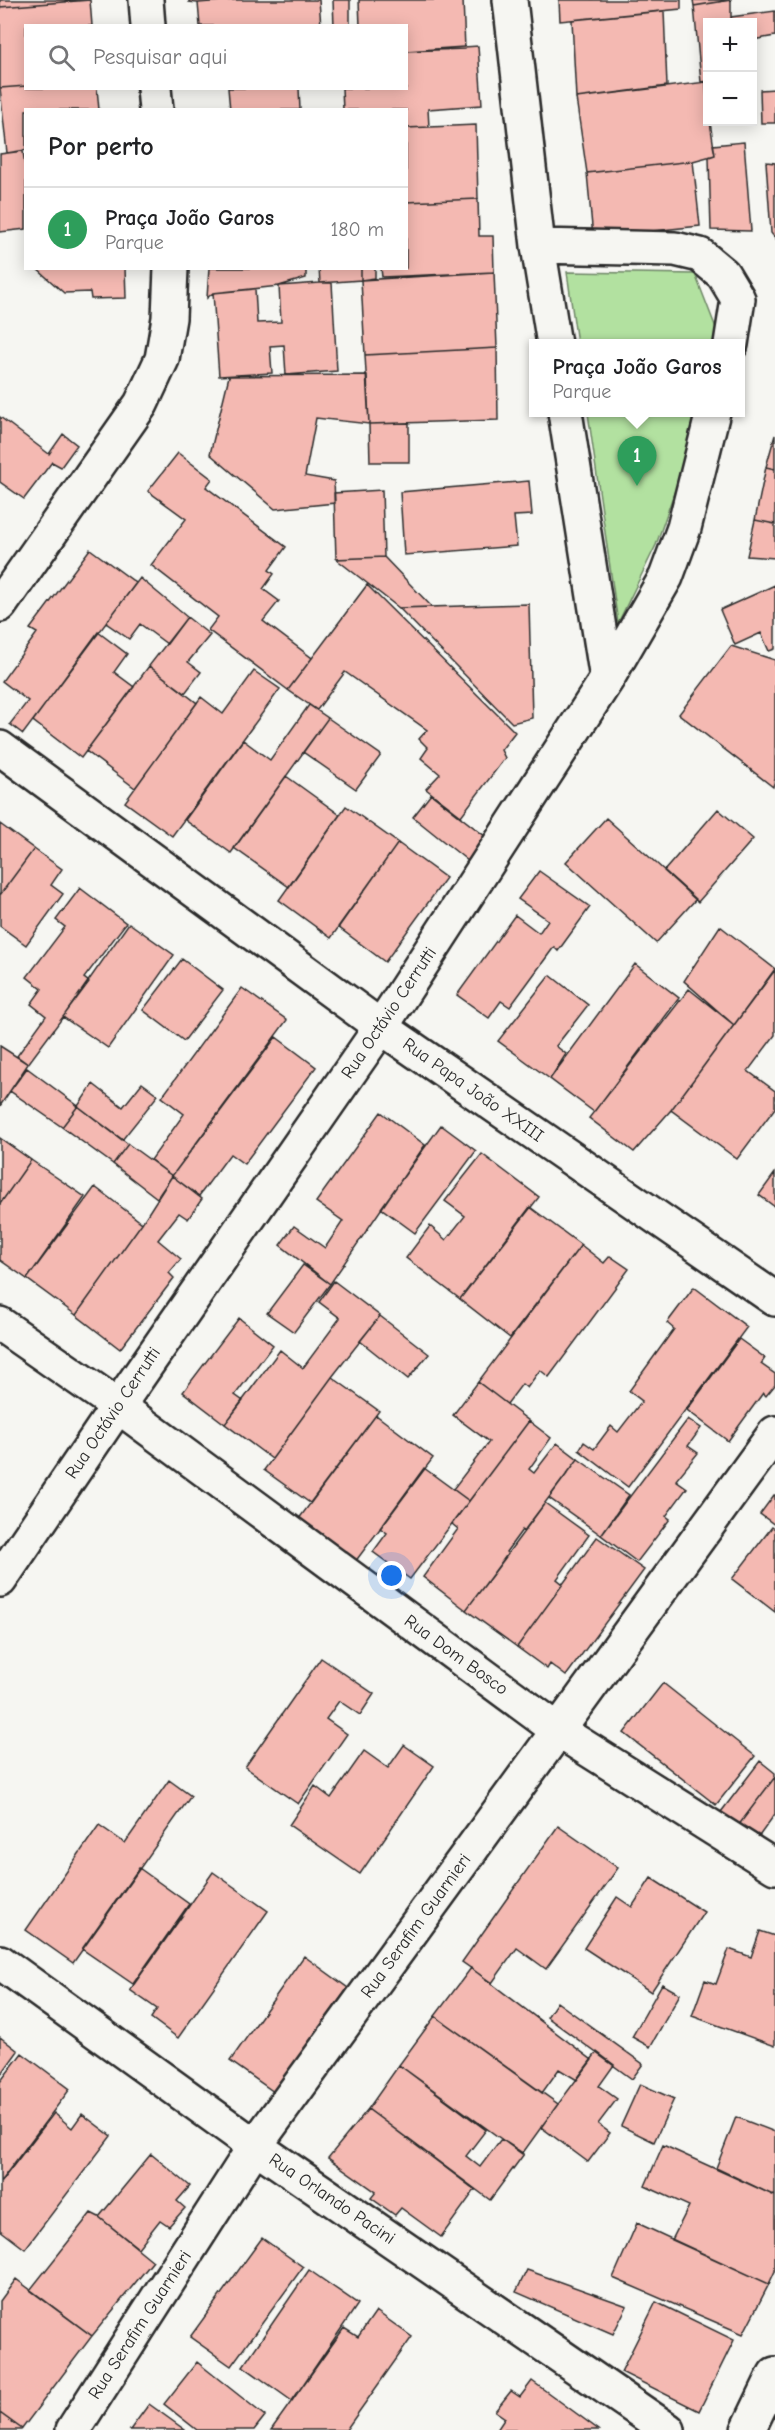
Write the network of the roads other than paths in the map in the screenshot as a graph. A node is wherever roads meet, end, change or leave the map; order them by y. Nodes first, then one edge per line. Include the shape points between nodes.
1 (146, 0) edge
2 (510, 0) edge
3 (148, 24) edge
4 (154, 90) edge
5 (156, 108) edge
6 (538, 246) junction
7 (171, 270) edge
8 (553, 339) edge
9 (732, 339) edge
10 (566, 417) edge
11 (712, 417) edge
12 (0, 605) edge
13 (607, 679) junction
14 (0, 748) edge
15 (381, 1026) junction
16 (775, 1299) edge
17 (0, 1324) edge
18 (118, 1406) junction
19 (775, 1432) edge
20 (0, 1580) edge
21 (559, 1731) junction
22 (775, 1867) edge
23 (0, 1962) edge
24 (255, 2146) junction
25 (775, 2374) edge
26 (73, 2430) edge
27 (669, 2430) edge
28 (748, 2430) edge

1 - 3 street
2 - 6 street
4 - 5 street
6 - 8 street
6 - 9 street via 675,249 700,255 723,274 738,299
7 - 12 street via 162,359 141,404
10 - 13 street
11 - 13 street, Rua Octávio Cerrutti via 684,528 666,577
13 - 15 street, Rua Octávio Cerrutti
14 - 15 street, Rua Papa João XXIII
15 - 16 street, Rua Papa João XXIII
15 - 18 street, Rua Octávio Cerrutti
17 - 18 street, Rua Dom Bosco
18 - 20 street, Rua Octávio Cerrutti
18 - 21 street, Rua Dom Bosco
19 - 21 street, Rua Serafim Guarnieri
21 - 22 street, Rua Dom Bosco
21 - 24 street, Rua Serafim Guarnieri
23 - 24 street, Rua Orlando Pacini
24 - 26 street, Rua Serafim Guarnieri
24 - 27 street, Rua Orlando Pacini
25 - 28 street

